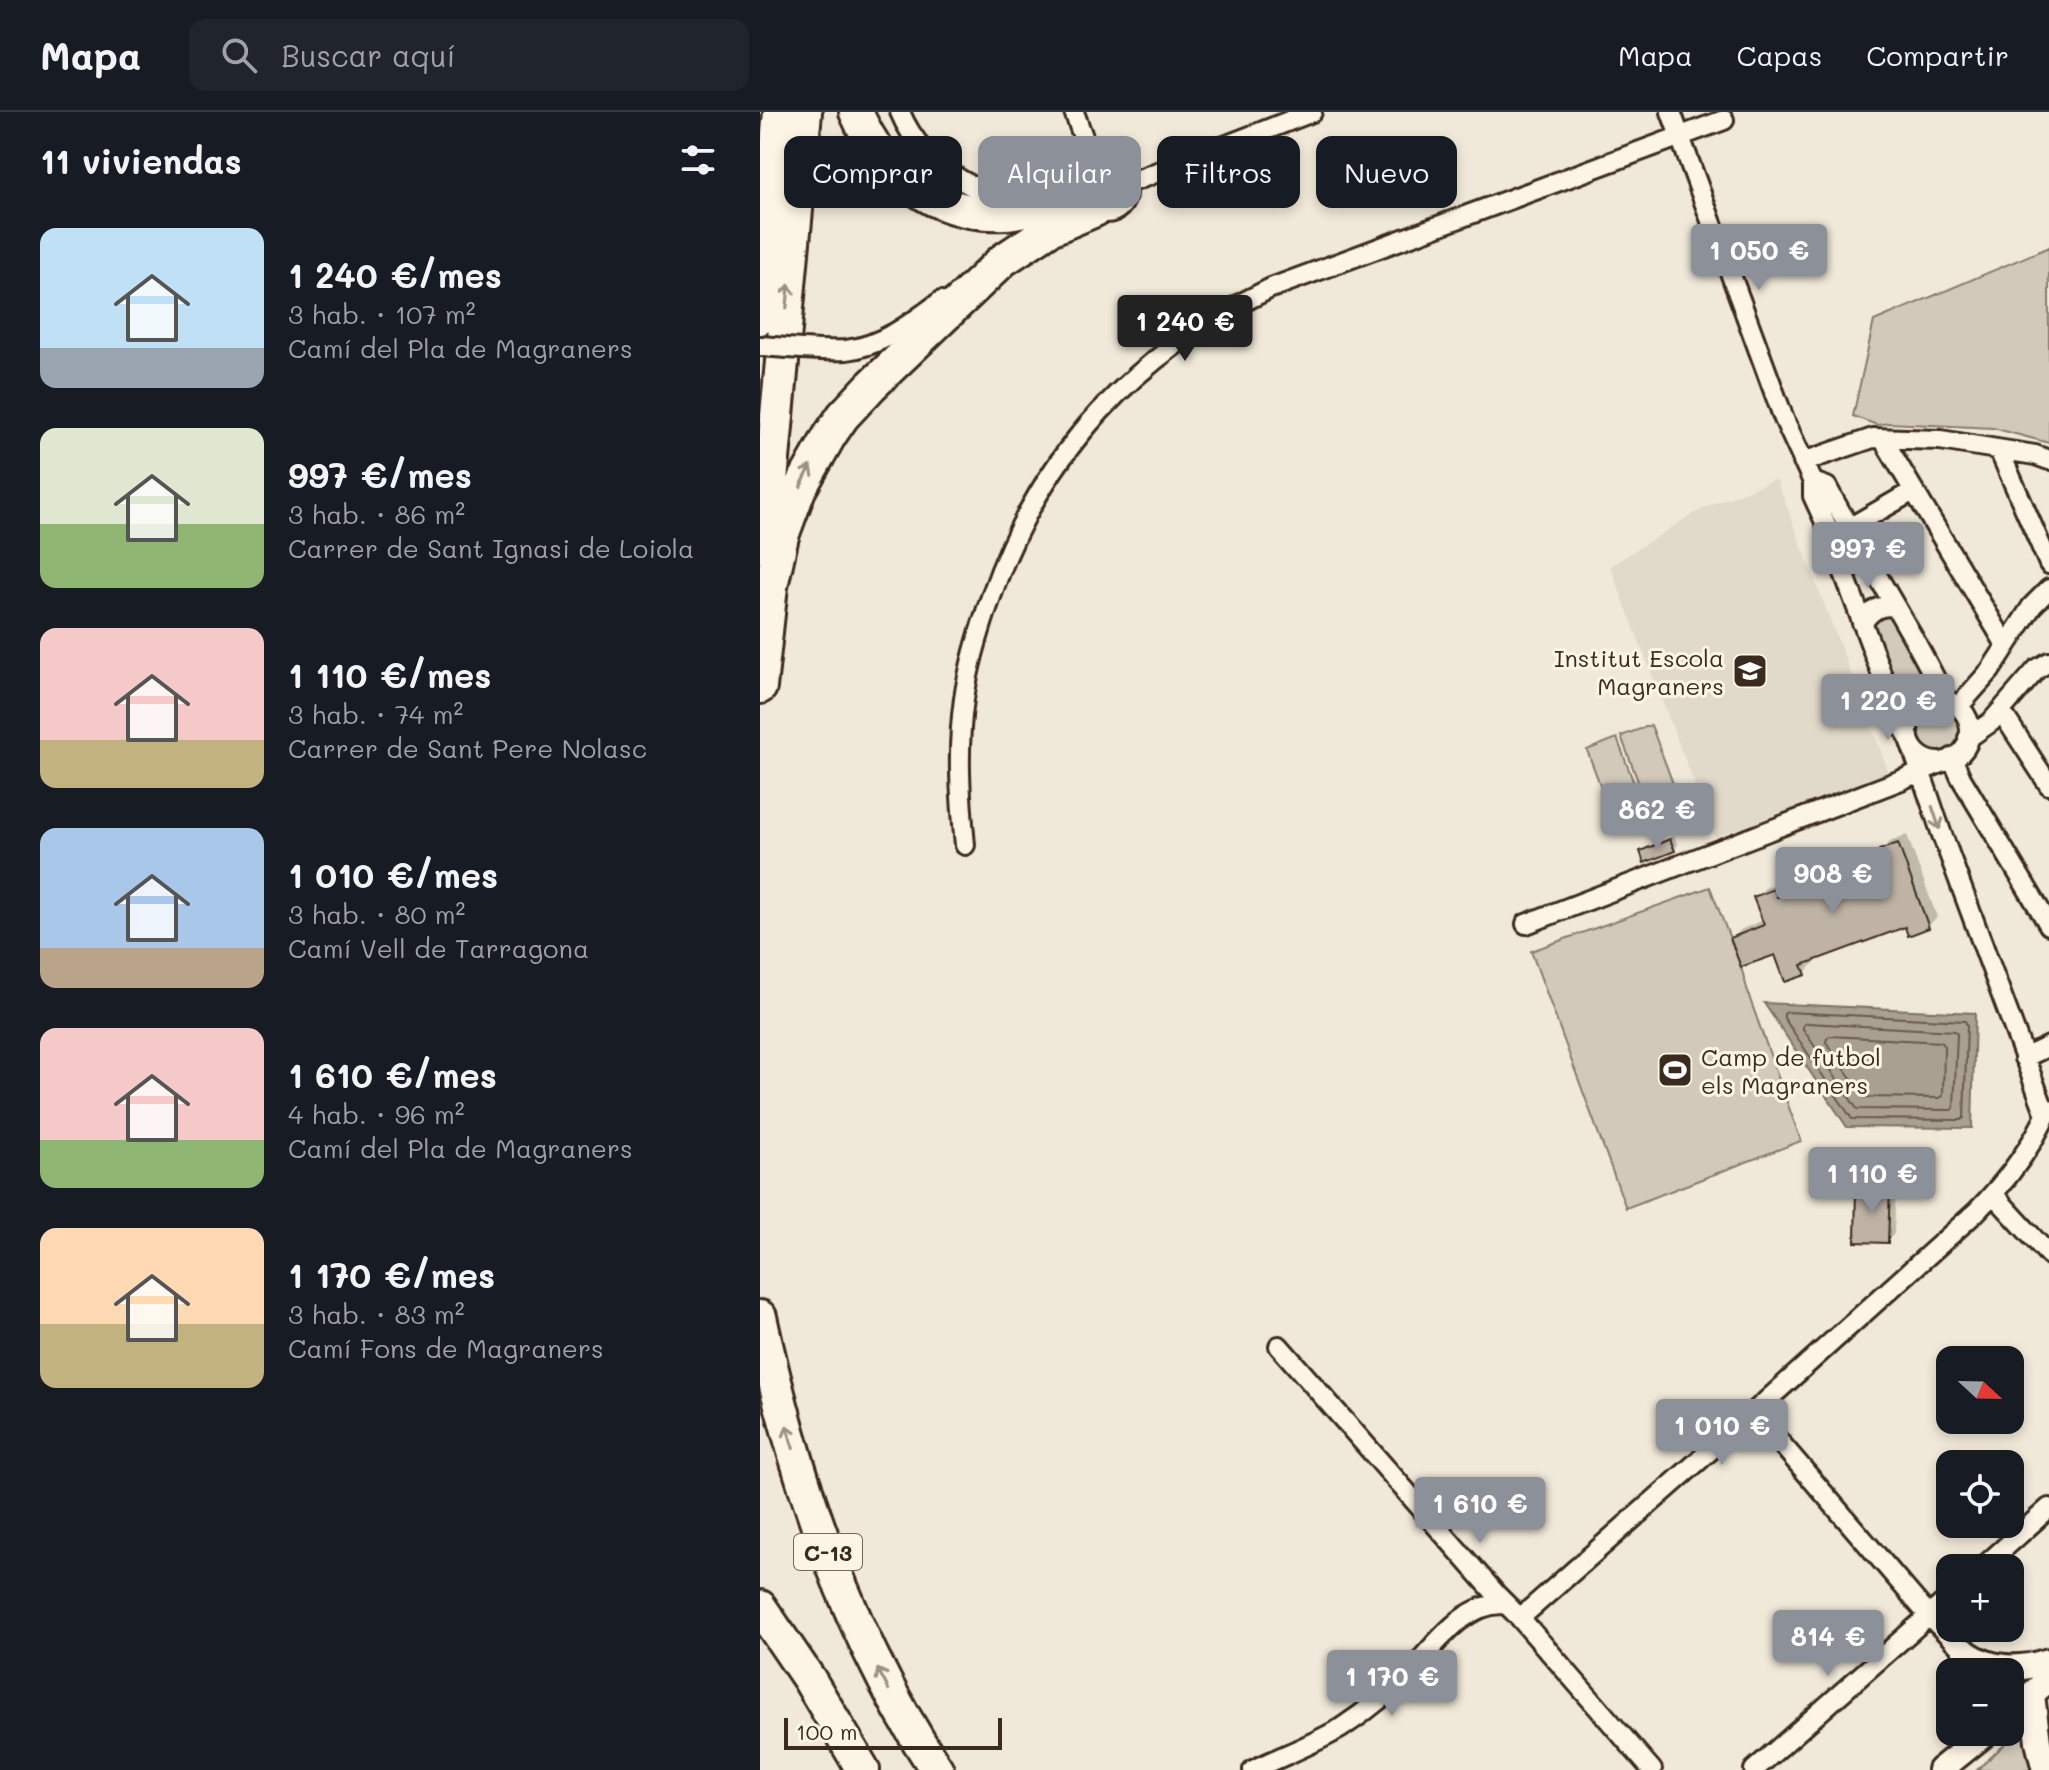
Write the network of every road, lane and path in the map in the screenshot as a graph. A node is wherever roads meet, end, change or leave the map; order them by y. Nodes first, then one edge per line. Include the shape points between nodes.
1 (780, 112) edge
2 (805, 112) edge
3 (856, 112) edge
4 (900, 112) edge
5 (1074, 112) edge
6 (1312, 112) edge
7 (1671, 112) edge
8 (1270, 120) edge
9 (1724, 120) dead end
10 (1079, 136) edge
11 (1680, 136) junction
12 (1141, 177) edge
13 (978, 188) edge
14 (1033, 208) edge
15 (1066, 208) edge
16 (1074, 208) edge
17 (760, 318) edge
18 (760, 346) edge
19 (1883, 439) junction
20 (1999, 450) junction
21 (2049, 460) edge
22 (1803, 462) junction
23 (1813, 482) junction
24 (1913, 491) junction
25 (1849, 528) junction
26 (2049, 564) edge
27 (2049, 589) edge
28 (760, 597) edge
29 (1895, 607) junction
30 (1862, 623) junction
31 (2006, 645) junction
32 (2049, 662) edge
33 (760, 687) edge
34 (1952, 704) junction
35 (2001, 711) junction
36 (1968, 738) junction
37 (1910, 740) junction
38 (1948, 760) junction
39 (1920, 771) junction
40 (2047, 777) edge
41 (965, 845) dead end
42 (1526, 924) dead end
43 (2049, 925) edge
44 (2049, 1046) edge
45 (2024, 1058) junction
46 (2048, 1112) edge
47 (1994, 1195) junction
48 (2049, 1255) edge
49 (760, 1317) edge
50 (1279, 1346) dead end
51 (1754, 1412) junction
52 (2049, 1508) edge
53 (1998, 1554) edge
54 (1504, 1604) junction
55 (760, 1607) edge
56 (1936, 1610) edge
57 (1929, 1616) junction
58 (1520, 1618) junction
59 (1963, 1658) edge
60 (2049, 1661) edge
61 (2024, 1668) edge
62 (2043, 1694) edge
63 (2024, 1705) edge
64 (1952, 1746) edge
65 (1970, 1746) edge
66 (1941, 1769) edge
67 (863, 1770) edge
68 (937, 1770) edge
69 (1253, 1770) edge
70 (1652, 1770) edge
71 (1754, 1770) edge
72 (2045, 1770) edge

1 - 17 highway
28 -> 2 highway
3 - 14 highway via 887,164 933,198 956,208 993,213
4 - 13 street via 929,155
5 - 10 street
6 - 8 street
7 - 11 street
8 - 12 street
9 - 11 street
11 - 22 street
11 - 41 street via 1271,288 1187,335 1136,375 1068,448 1034,500 984,615 962,716 959,774
15 - 18 street, bridge via 1012,240 940,301 879,341 847,350
33 -> 16 highway via 782,536 799,490 830,435 871,386 1003,260
19 - 20 street via 1940,440
19 - 22 street
19 - 24 street
20 - 21 street
20 - 26 street
22 - 23 street
23 - 25 street via 1827,487
23 - 30 street via 1813,496
24 - 25 street
24 - 31 street
25 - 29 street
27 - 31 street
29 - 30 street via 1874,610
29 - 34 street
30 - 37 street
31 - 34 street via 1990,671
32 - 35 street
34 - 36 street via 1966,717
34 - 37 street via 1932,701 1915,711
35 - 36 street
35 - 40 street
36 - 38 street
37 - 38 street via 1925,758
37 - 39 street
38 - 39 street
38 - 43 street
39 - 42 street
39 -> 45 street
44 - 45 street
45 - 46 street
46 - 47 street
47 - 48 street
47 - 51 street
68 -> 49 highway, C-13 via 891,1695 849,1607 793,1447
50 - 54 street
51 - 57 street
51 - 58 street
52 - 53 street
54 - 58 street
54 - 69 street via 1484,1607 1445,1632 1380,1700 1340,1728
55 - 67 highway
56 - 57 street
57 - 59 street
57 - 71 street
58 - 70 street
60 - 61 street
62 - 63 street
62 - 72 street via 2038,1742
64 - 66 street
65 - 66 street

